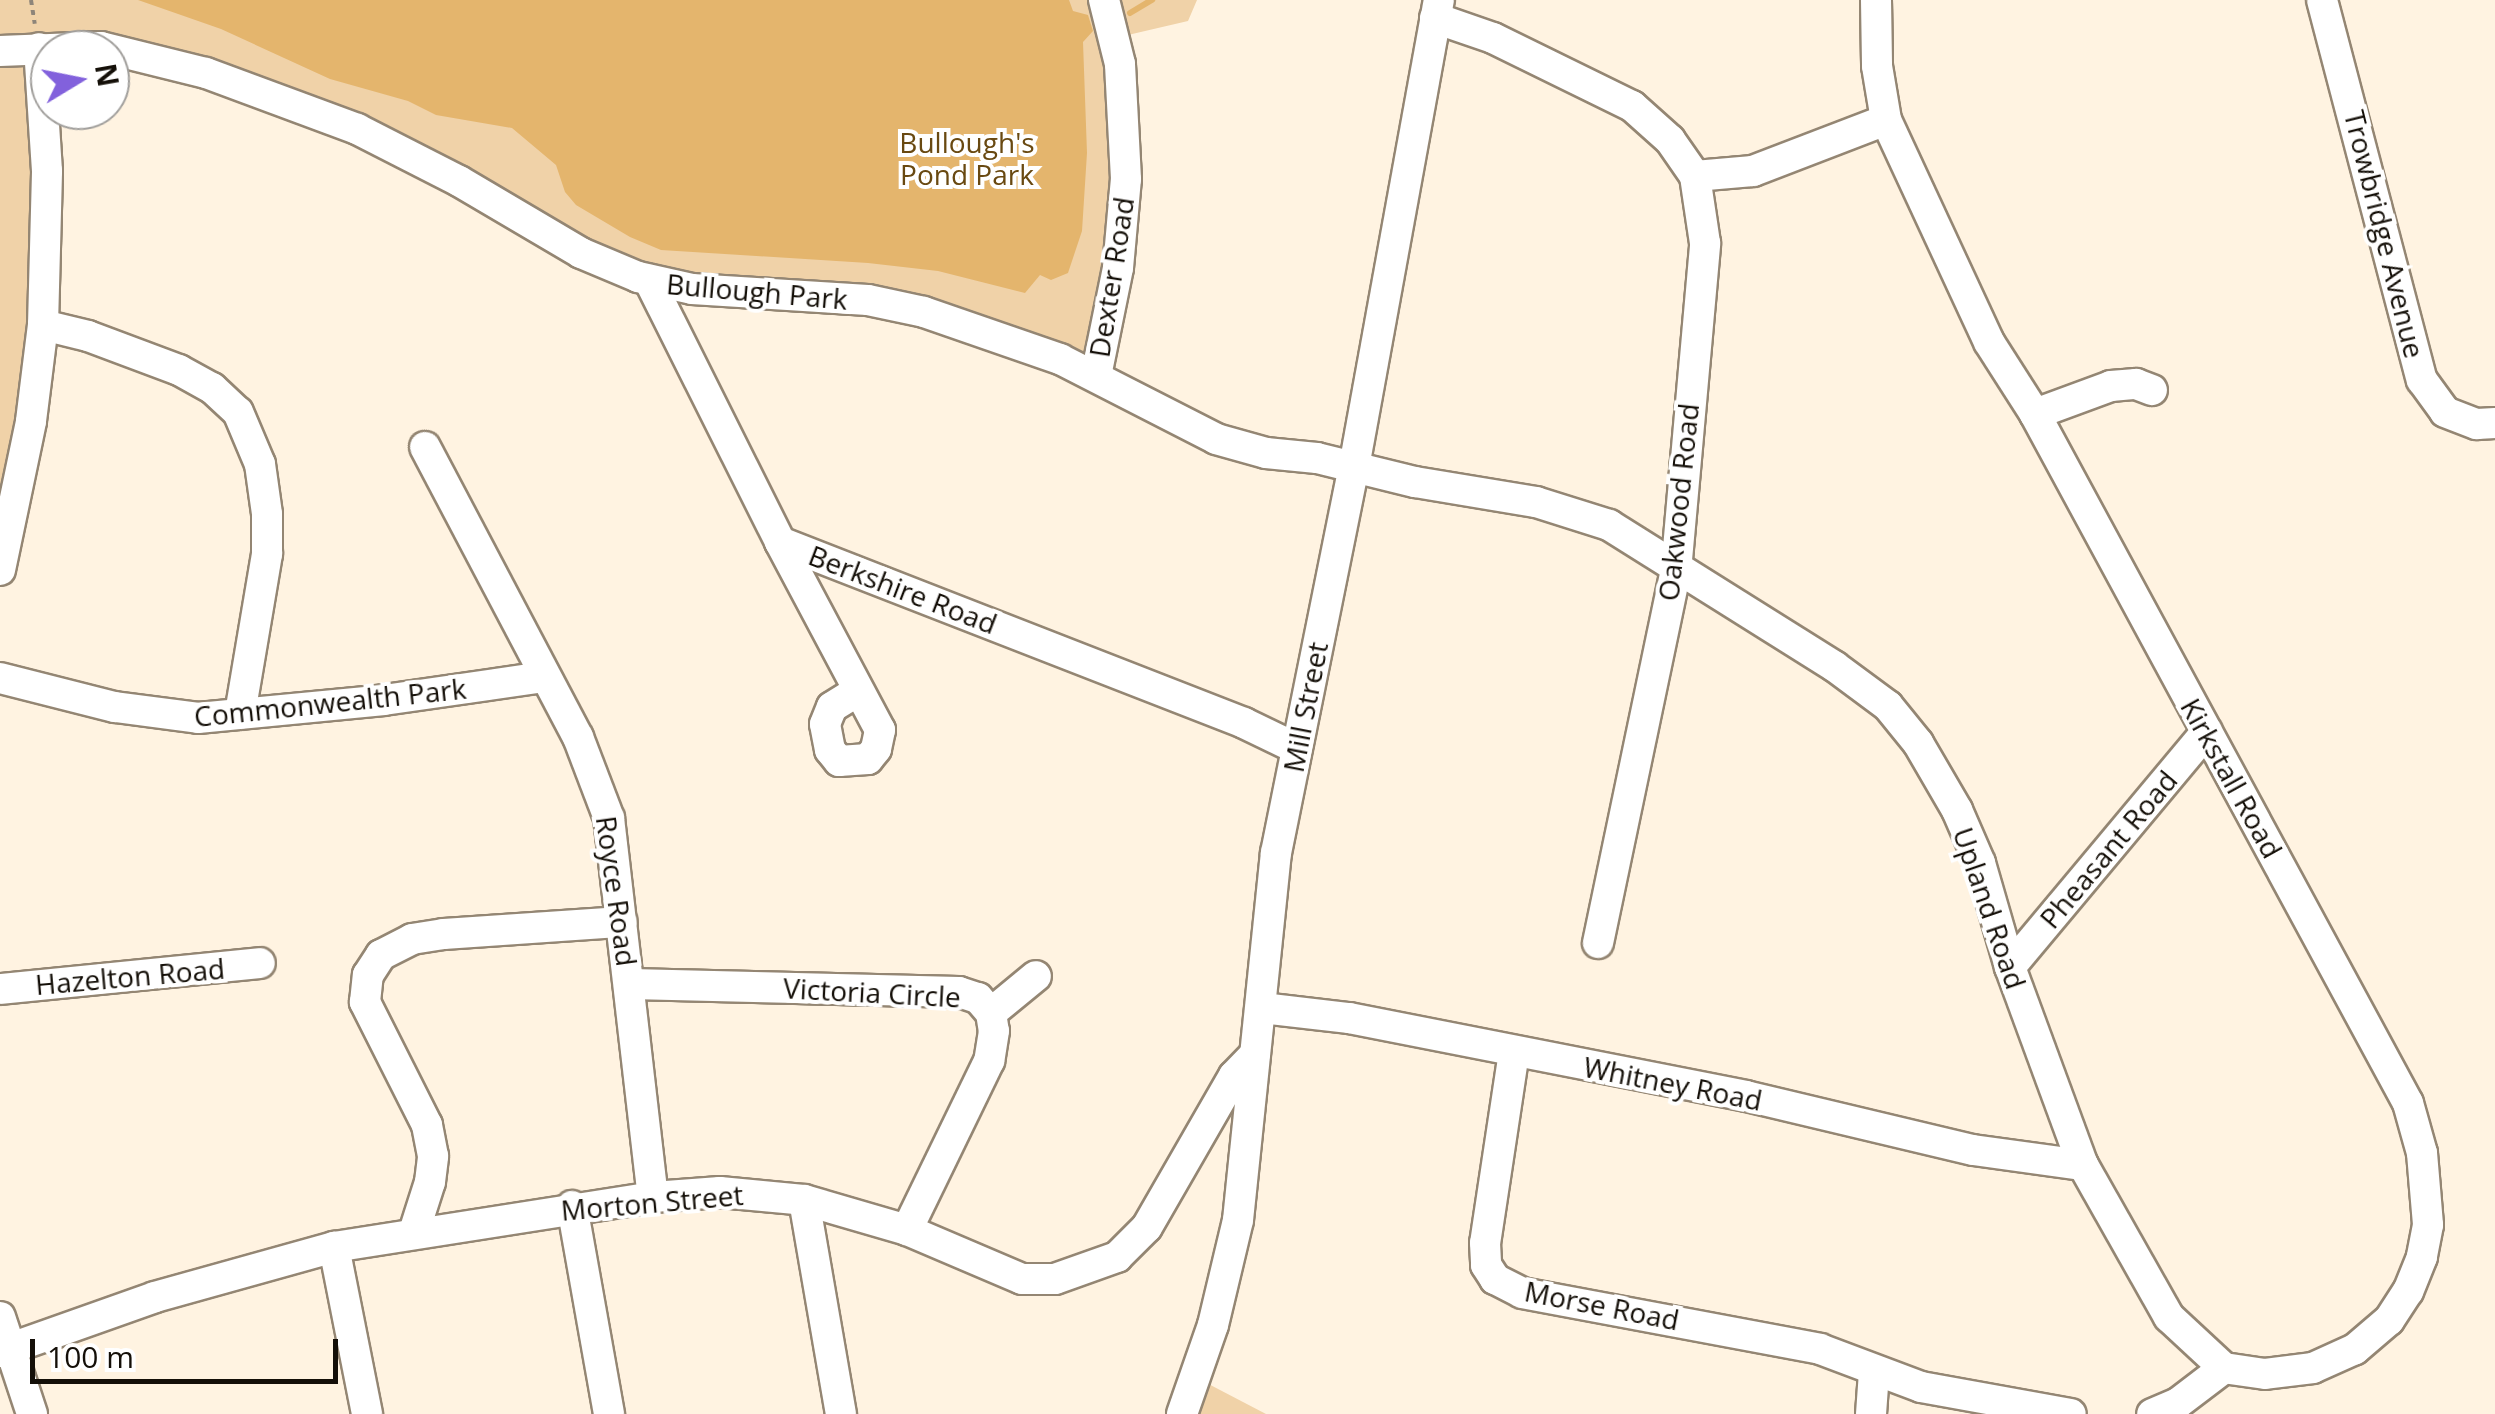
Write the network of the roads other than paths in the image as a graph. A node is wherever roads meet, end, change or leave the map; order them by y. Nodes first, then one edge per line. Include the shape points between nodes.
1 (1104, 0) edge
2 (1876, 0) edge
3 (2322, 0) edge
4 (1437, 9) edge
5 (30, 49) edge
6 (0, 51) edge
7 (130, 52) edge
8 (1886, 120) junction
9 (44, 130) edge
10 (1695, 176) junction
11 (650, 280) junction
12 (43, 325) junction
13 (1096, 376) junction
14 (2152, 390) dead end
15 (2035, 414) junction
16 (2495, 422) edge
17 (425, 448) dead end
18 (1354, 467) junction
19 (780, 542) junction
20 (0, 570) edge
21 (1676, 571) junction
22 (544, 677) junction
23 (0, 678) edge
24 (856, 692) dead end
25 (240, 714) junction
26 (2207, 732) junction
27 (1296, 748) junction
28 (622, 922) junction
29 (1598, 943) dead end
30 (260, 963) dead end
31 (2010, 966) junction
32 (1036, 976) dead end
33 (630, 984) junction
34 (0, 988) edge
35 (1262, 1008) junction
36 (991, 1013) junction
37 (1514, 1052) junction
38 (1255, 1054) junction
39 (2083, 1165) junction
40 (653, 1196) junction
41 (804, 1200) junction
42 (572, 1206) junction
43 (907, 1230) junction
44 (414, 1232) junction
45 (334, 1247) junction
46 (0, 1316) edge
47 (5, 1350) edge
48 (2224, 1368) junction
49 (1874, 1372) junction
50 (32, 1414) edge
51 (367, 1414) edge
52 (608, 1414) edge
53 (841, 1414) edge
54 (1182, 1414) edge
55 (1871, 1414) edge
56 (2071, 1414) edge
57 (2152, 1414) edge

1 - 13 street, Dexter Road via 1120,64 1126,179 1118,268
2 - 8 street, Kirkstall Road
3 - 16 street, Trowbridge Avenue via 2422,380 2445,412 2477,424
4 - 10 street via 1632,106 1670,140
4 - 18 street, Mill Street
5 - 6 street, Bullough Park
7 - 11 street, Bullough Park via 310,109 460,181 592,259
8 - 10 street via 1754,171
8 - 15 street, Kirkstall Road via 1989,342
9 - 12 street
10 - 21 street, Oakwood Road via 1704,260
11 - 13 street, Bullough Park via 898,306 988,330
11 - 19 street, Berkshire Road
12 - 20 street
12 - 25 street via 179,370 238,412 260,464 267,514 267,554
13 - 18 street, Bullough Park via 1216,439
14 - 15 street via 2111,386
15 - 26 street, Kirkstall Road
17 - 22 street, Royce Road
18 - 21 street, Upland Road via 1578,512
18 - 27 street, Mill Street
19 - 24 street
19 - 27 street, Berkshire Road
21 - 29 street, Oakwood Road
21 - 31 street, Upland Road via 1888,706 1957,810
22 - 25 street, Commonwealth Park
22 - 28 street, Royce Road via 599,786
23 - 25 street, Commonwealth Park via 170,716
26 - 31 street, Pheasant Road
26 - 48 street, Kirkstall Road via 2408,1103 2428,1183 2428,1225 2408,1292 2356,1350 2314,1368 2265,1374
27 - 35 street, Mill Street via 1276,854
28 - 33 street, Royce Road
28 - 44 street via 428,936 381,955 374,965 365,1002 427,1125 433,1156
30 - 34 street, Hazelton Road
31 - 39 street, Upland Road
32 - 36 street
33 - 36 street, Victoria Circle via 959,992 978,998
33 - 40 street, Royce Road
35 - 37 street, Whitney Road via 1349,1018
35 - 38 street, Mill Street
36 - 43 street, Victoria Circle via 989,1061
37 - 39 street, Whitney Road via 1748,1096 1972,1150
37 - 49 street, Morse Road via 1485,1243 1486,1265 1496,1279 1522,1292 1820,1349
38 - 43 street, Morton Street via 1234,1076 1147,1227 1116,1257 1056,1279 1022,1279
38 - 54 street, Mill Street via 1228,1270
39 - 48 street, Upland Road via 2169,1317
40 - 41 street, Morton Street via 720,1192
40 - 42 street, Morton Street
41 - 43 street, Morton Street
41 - 53 street
42 - 44 street, Morton Street
42 - 52 street
44 - 45 street, Morton Street
45 - 47 street, Morton Street via 155,1297
45 - 51 street
46 - 47 street
47 - 50 street
48 - 57 street
49 - 55 street
49 - 56 street, Morse Road

